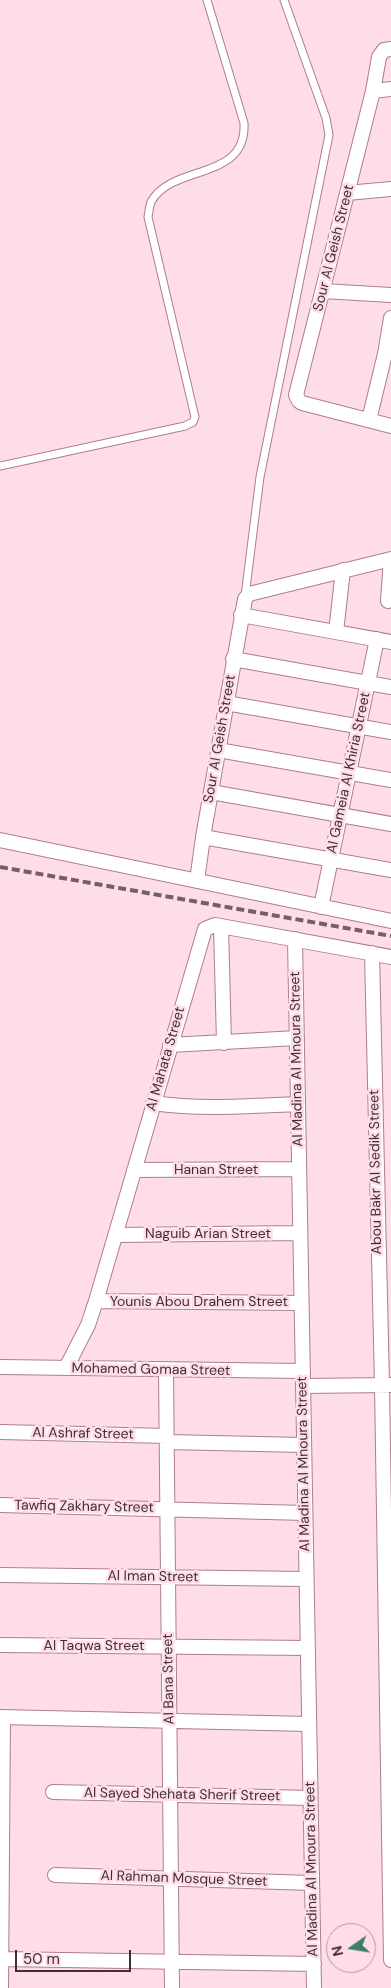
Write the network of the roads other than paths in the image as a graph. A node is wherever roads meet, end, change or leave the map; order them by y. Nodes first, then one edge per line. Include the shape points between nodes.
1 (207, 0) edge
2 (284, 0) edge
3 (391, 49) edge
4 (391, 89) edge
5 (373, 90) junction
6 (391, 189) edge
7 (347, 193) junction
8 (323, 291) junction
9 (391, 295) edge
10 (391, 318) edge
11 (369, 420) junction
12 (391, 426) edge
13 (0, 466) edge
14 (391, 559) edge
15 (343, 570) junction
16 (245, 598) junction
17 (388, 601) dead end
18 (241, 616) junction
19 (336, 632) junction
20 (377, 639) junction
21 (391, 642) edge
22 (234, 659) junction
23 (368, 683) junction
24 (391, 687) edge
25 (226, 703) junction
26 (359, 727) junction
27 (391, 732) edge
28 (218, 750) junction
29 (349, 773) junction
30 (391, 780) edge
31 (211, 792) junction
32 (340, 815) junction
33 (391, 824) edge
34 (203, 837) junction
35 (0, 840) edge
36 (331, 859) junction
37 (391, 870) edge
38 (198, 881) junction
39 (321, 907) junction
40 (391, 921) edge
41 (220, 926) junction
42 (295, 939) junction
43 (372, 953) junction
44 (391, 957) edge
45 (297, 1038) junction
46 (224, 1043) junction
47 (170, 1046) junction
48 (153, 1103) junction
49 (298, 1104) junction
50 (298, 1169) junction
51 (134, 1170) junction
52 (300, 1233) junction
53 (116, 1235) junction
54 (96, 1301) junction
55 (302, 1303) junction
56 (0, 1367) edge
57 (66, 1368) junction
58 (166, 1370) junction
59 (303, 1371) junction
60 (386, 1385) edge
61 (303, 1386) junction
62 (0, 1432) edge
63 (167, 1439) junction
64 (304, 1445) junction
65 (0, 1505) edge
66 (167, 1509) junction
67 (305, 1513) junction
68 (0, 1575) edge
69 (168, 1577) junction
70 (306, 1579) junction
71 (0, 1646) edge
72 (169, 1647) junction
73 (308, 1648) junction
74 (2, 1717) edge
75 (170, 1721) junction
76 (309, 1724) junction
77 (53, 1792) dead end
78 (170, 1795) junction
79 (310, 1798) junction
80 (56, 1875) dead end
81 (171, 1878) junction
82 (312, 1883) junction
83 (1, 1959) edge
84 (391, 1960) edge
85 (172, 1962) junction
86 (314, 1964) junction
87 (2, 1988) edge
88 (172, 1988) edge
89 (314, 1988) edge

1 - 13 lane via 245,134 235,155 158,192 150,204 148,218 195,417 193,422
2 - 16 lane via 326,118 328,135 260,476
3 - 5 street, Sour Al Geish Street via 384,50 379,57
4 - 5 street
5 - 7 street, Sour Al Geish Street
6 - 7 street
7 - 8 street, Sour Al Geish Street
8 - 9 street
8 - 11 street, Sour Al Geish Street via 296,395 302,403
10 - 11 street
11 - 12 street
14 - 15 street
14 - 17 street
15 - 16 street via 249,594
15 - 19 street
16 - 18 street, Sour Al Geish Street
18 - 19 street
18 - 22 street, Sour Al Geish Street
19 - 20 street
20 - 21 street
20 - 23 street, Al Gameia Al Khiria Street
22 - 23 street
22 - 25 street, Sour Al Geish Street
23 - 24 street
23 - 26 street, Al Gameia Al Khiria Street
25 - 26 street
25 - 28 street, Sour Al Geish Street
26 - 27 street
26 - 29 street, Al Gameia Al Khiria Street
28 - 29 street
28 - 31 street, Sour Al Geish Street
29 - 30 street
29 - 32 street, Al Gameia Al Khiria Street
31 - 32 street
31 - 34 street, Sour Al Geish Street
32 - 33 street
32 - 36 street, Al Gameia Al Khiria Street
34 - 36 street
34 - 38 street, Sour Al Geish Street
35 - 38 street
36 - 37 street
36 - 39 street, Al Gameia Al Khiria Street
38 - 39 street
39 - 40 street
41 - 42 street
41 - 46 street
41 - 47 street, Al Mahata Street via 205,929
42 - 43 street
42 - 45 street, Al Madina Al Mnoura Street
43 - 44 street
43 - 60 street, Abou Bakr Al Sedik Street
45 - 46 street
45 - 49 street, Al Madina Al Mnoura Street
46 - 47 street
47 - 48 street, Al Mahata Street
48 - 49 street via 208,1107
48 - 51 street, Al Mahata Street
49 - 50 street, Al Madina Al Mnoura Street
50 - 51 street, Hanan Street
50 - 52 street, Al Madina Al Mnoura Street
51 - 53 street, Al Mahata Street
52 - 53 street, Naguib Arian Street
52 - 55 street, Al Madina Al Mnoura Street
53 - 54 street, Al Mahata Street
54 - 55 street, Younis Abou Drahem Street
54 - 57 street, Al Mahata Street via 88,1325
55 - 59 street, Al Madina Al Mnoura Street
56 - 57 street, Mohamed Gomaa Street
57 - 58 street, Mohamed Gomaa Street
58 - 59 street, Mohamed Gomaa Street
58 - 63 street, Al Bana Street
59 - 61 street, Al Madina Al Mnoura Street
60 - 61 street
60 - 84 street, Abou Bakr Al Sedik Street
61 - 64 street, Al Madina Al Mnoura Street
62 - 63 street, Al Ashraf Street
63 - 64 street, Al Ashraf Street
63 - 66 street, Al Bana Street
64 - 67 street, Al Madina Al Mnoura Street
65 - 66 street, Tawfiq Zakhary Street
66 - 67 street, Tawfiq Zakhary Street
66 - 69 street, Al Bana Street
67 - 70 street, Al Madina Al Mnoura Street
68 - 69 street, Al Iman Street
69 - 70 street, Al Iman Street
69 - 72 street, Al Bana Street
70 - 73 street, Al Madina Al Mnoura Street
71 - 72 street, Al Taqwa Street
72 - 73 street, Al Taqwa Street
72 - 75 street, Al Bana Street
73 - 76 street, Al Madina Al Mnoura Street
74 - 75 street
74 - 83 street
75 - 76 street
75 - 78 street, Al Bana Street
76 - 79 street, Al Madina Al Mnoura Street
77 - 78 street, Al Sayed Shehata Sherif Street
78 - 79 street, Al Sayed Shehata Sherif Street
78 - 81 street, Al Bana Street
79 - 82 street, Al Madina Al Mnoura Street
80 - 81 street, Al Rahman Mosque Street
81 - 82 street, Al Rahman Mosque Street
81 - 85 street, Al Bana Street
82 - 86 street, Al Madina Al Mnoura Street
83 - 85 street
83 - 87 street
85 - 86 street
85 - 88 street, Al Bana Street
86 - 89 street, Al Madina Al Mnoura Street

